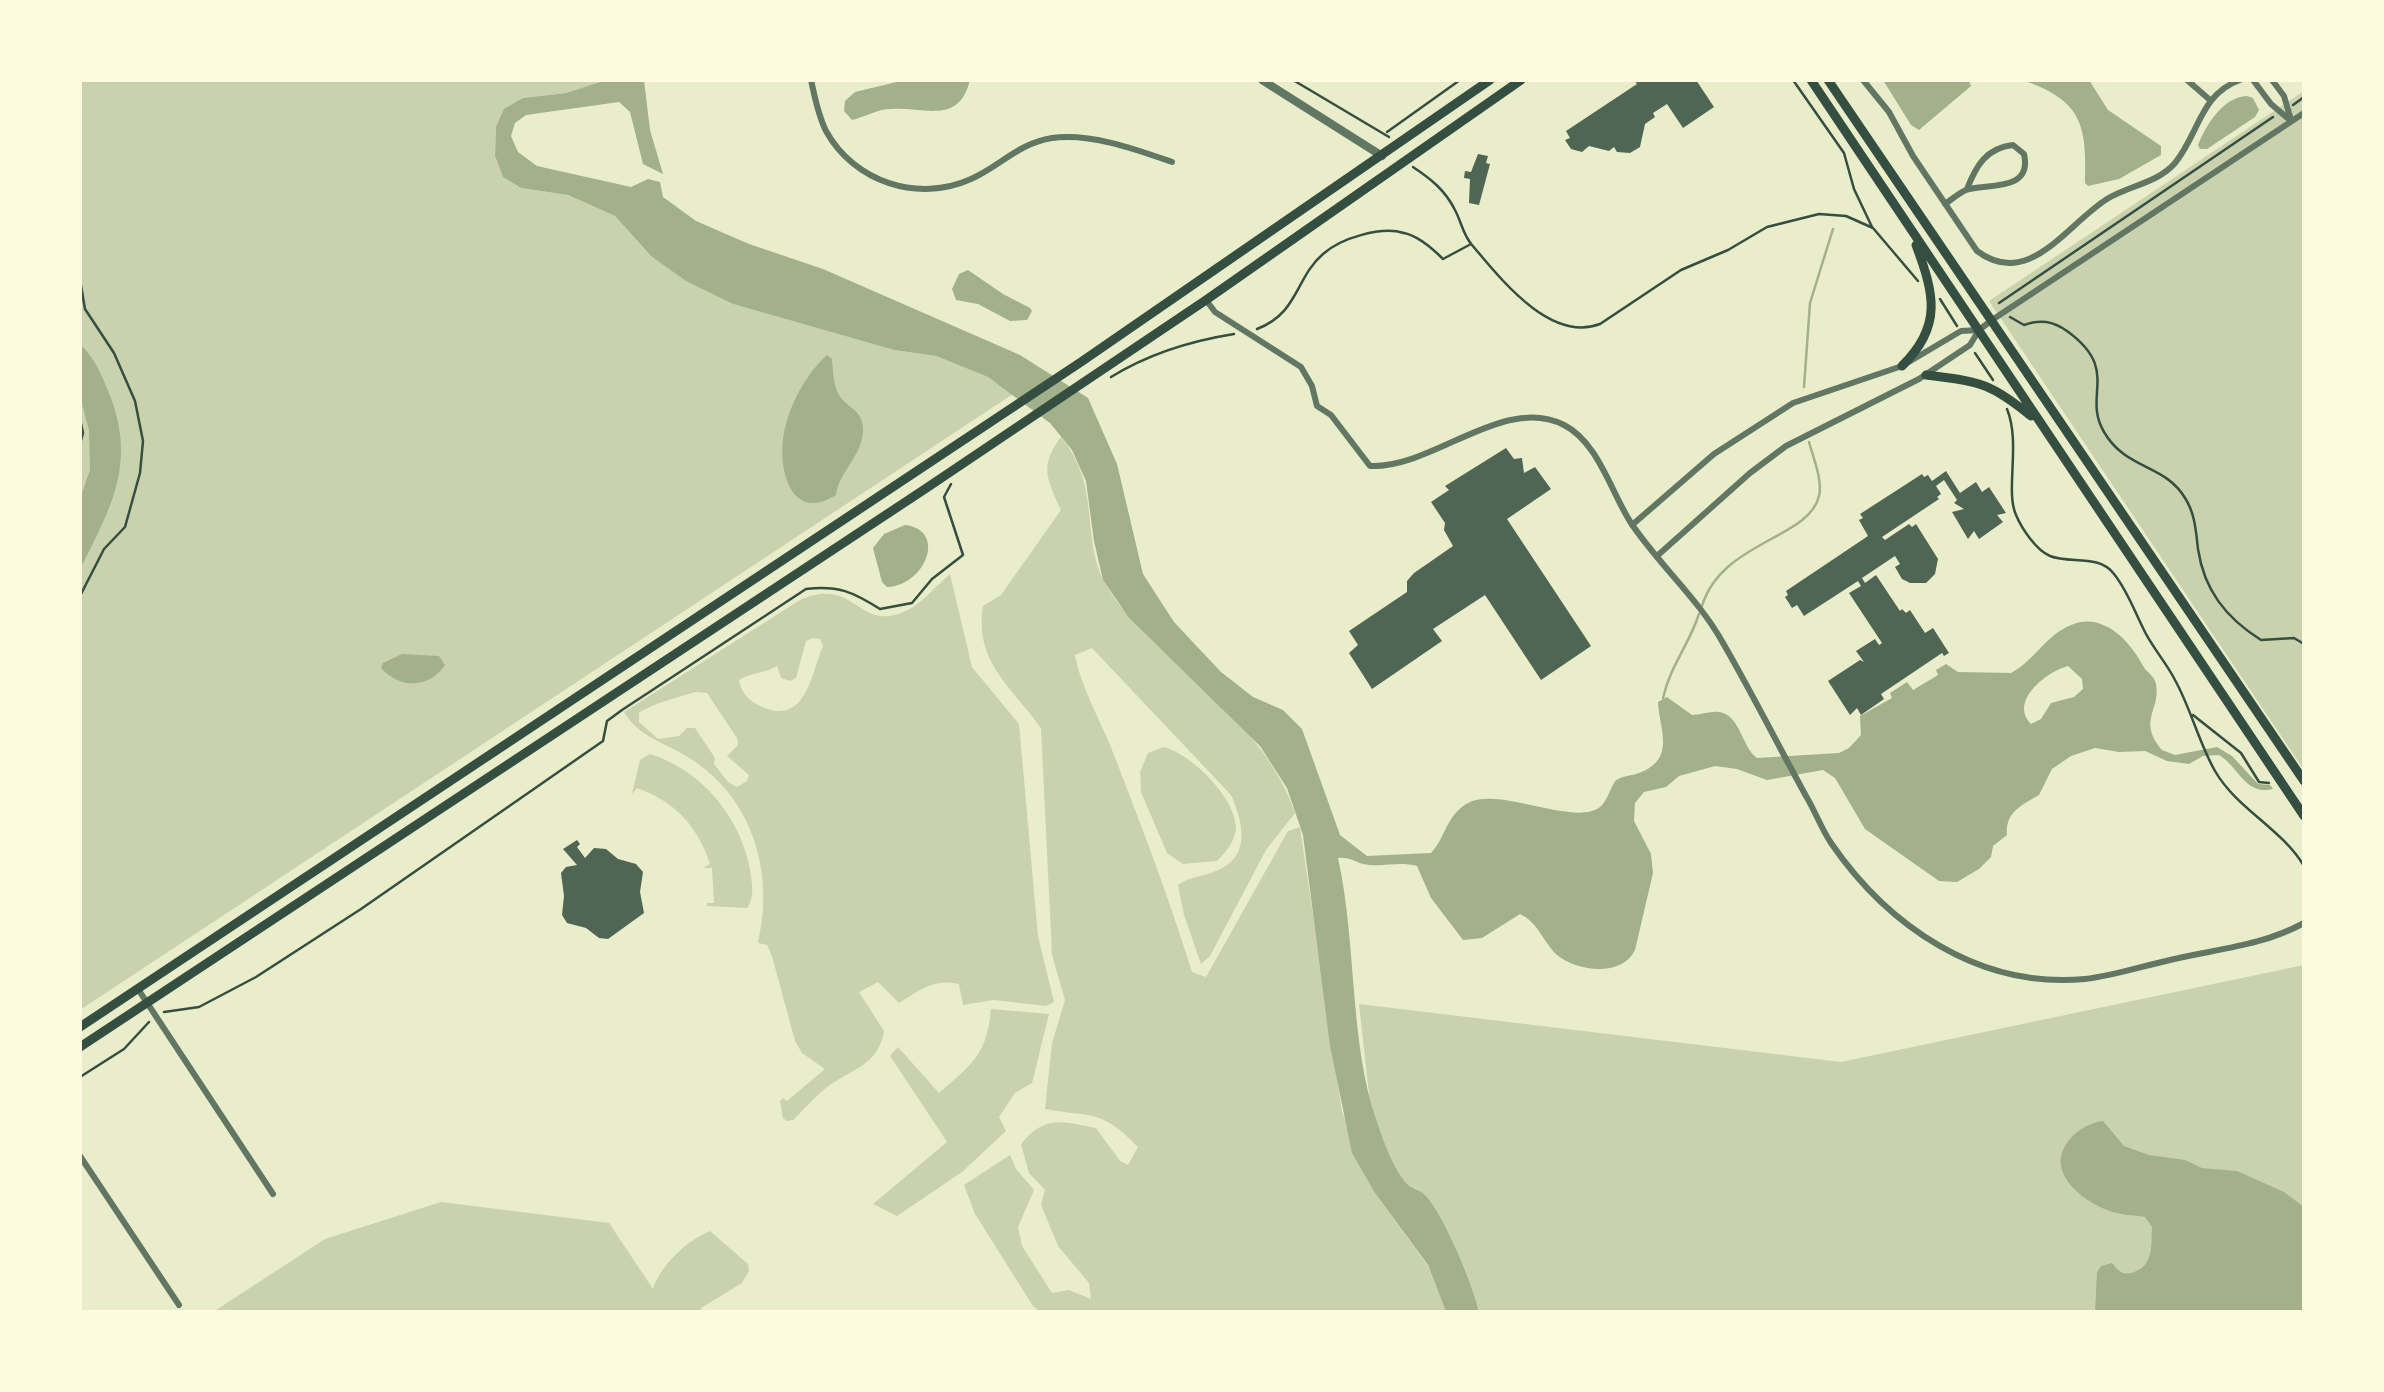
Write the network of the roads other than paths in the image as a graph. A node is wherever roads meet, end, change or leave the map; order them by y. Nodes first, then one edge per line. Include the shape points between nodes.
1 (811, 80) edge
2 (1262, 80) edge
3 (1490, 80) edge
4 (1521, 80) edge
5 (1811, 80) edge
6 (1828, 80) edge
7 (1863, 80) edge
8 (2188, 80) edge
9 (2240, 80) edge
10 (2253, 80) edge
11 (2272, 80) edge
12 (2210, 100) junction
13 (2284, 110) junction
14 (2304, 112) edge
15 (2291, 121) junction
16 (1862, 130) junction
17 (1850, 138) junction
18 (1382, 156) junction
19 (1172, 162) dead end
20 (1394, 168) junction
21 (1967, 189) junction
22 (1946, 204) junction
23 (1910, 228) junction
24 (1206, 300) junction
25 (1992, 320) junction
26 (1979, 330) junction
27 (1902, 366) junction
28 (1926, 375) junction
29 (2041, 424) junction
30 (1632, 525) junction
31 (1657, 556) junction
32 (2304, 781) edge
33 (2304, 816) edge
34 (2304, 924) edge
35 (138, 989) junction
36 (148, 1004) junction
37 (80, 1027) edge
38 (80, 1047) edge
39 (80, 1156) edge
40 (274, 1194) dead end
41 (179, 1306) dead end

1 - 19 street via 837,148 860,169 897,187 960,184 1017,150 1056,138 1103,142
2 - 18 street
3 - 18 main road
4 - 20 main road
5 - 17 main road
6 - 16 main road
7 - 22 street
8 - 12 street
9 - 12 street
10 - 13 street
11 - 13 street via 2284,96
12 - 22 street via 2168,170 2111,196 2038,255 2006,264 1988,259
13 - 15 street
14 - 15 street
15 - 25 street
16 - 17 main road
16 - 25 main road
17 - 23 main road
18 - 20 street
18 - 35 main road
20 - 24 main road
21 - 21 street via 2008,183 2026,167 2024,154 2013,145 1989,153
21 - 22 street
23 - 26 main road
23 - 27 main road via 1932,313 1928,334
24 - 30 street via 1301,368 1317,406 1370,466 1404,464 1500,422 1560,422 1580,435
24 - 36 main road via 1101,377
25 - 26 street
25 - 32 main road
26 - 27 street via 1961,332
26 - 28 street via 1970,345
26 - 29 main road
27 - 30 street via 1816,392 1761,421
28 - 29 main road via 1974,380 2000,391
28 - 31 street via 1786,446
29 - 33 main road via 2273,779
30 - 31 street
31 - 34 street via 1706,616 1828,840 1887,910 1945,949 1992,970 2086,979 2247,946
35 - 36 street
35 - 37 main road
36 - 38 main road
36 - 40 street
39 - 41 street

